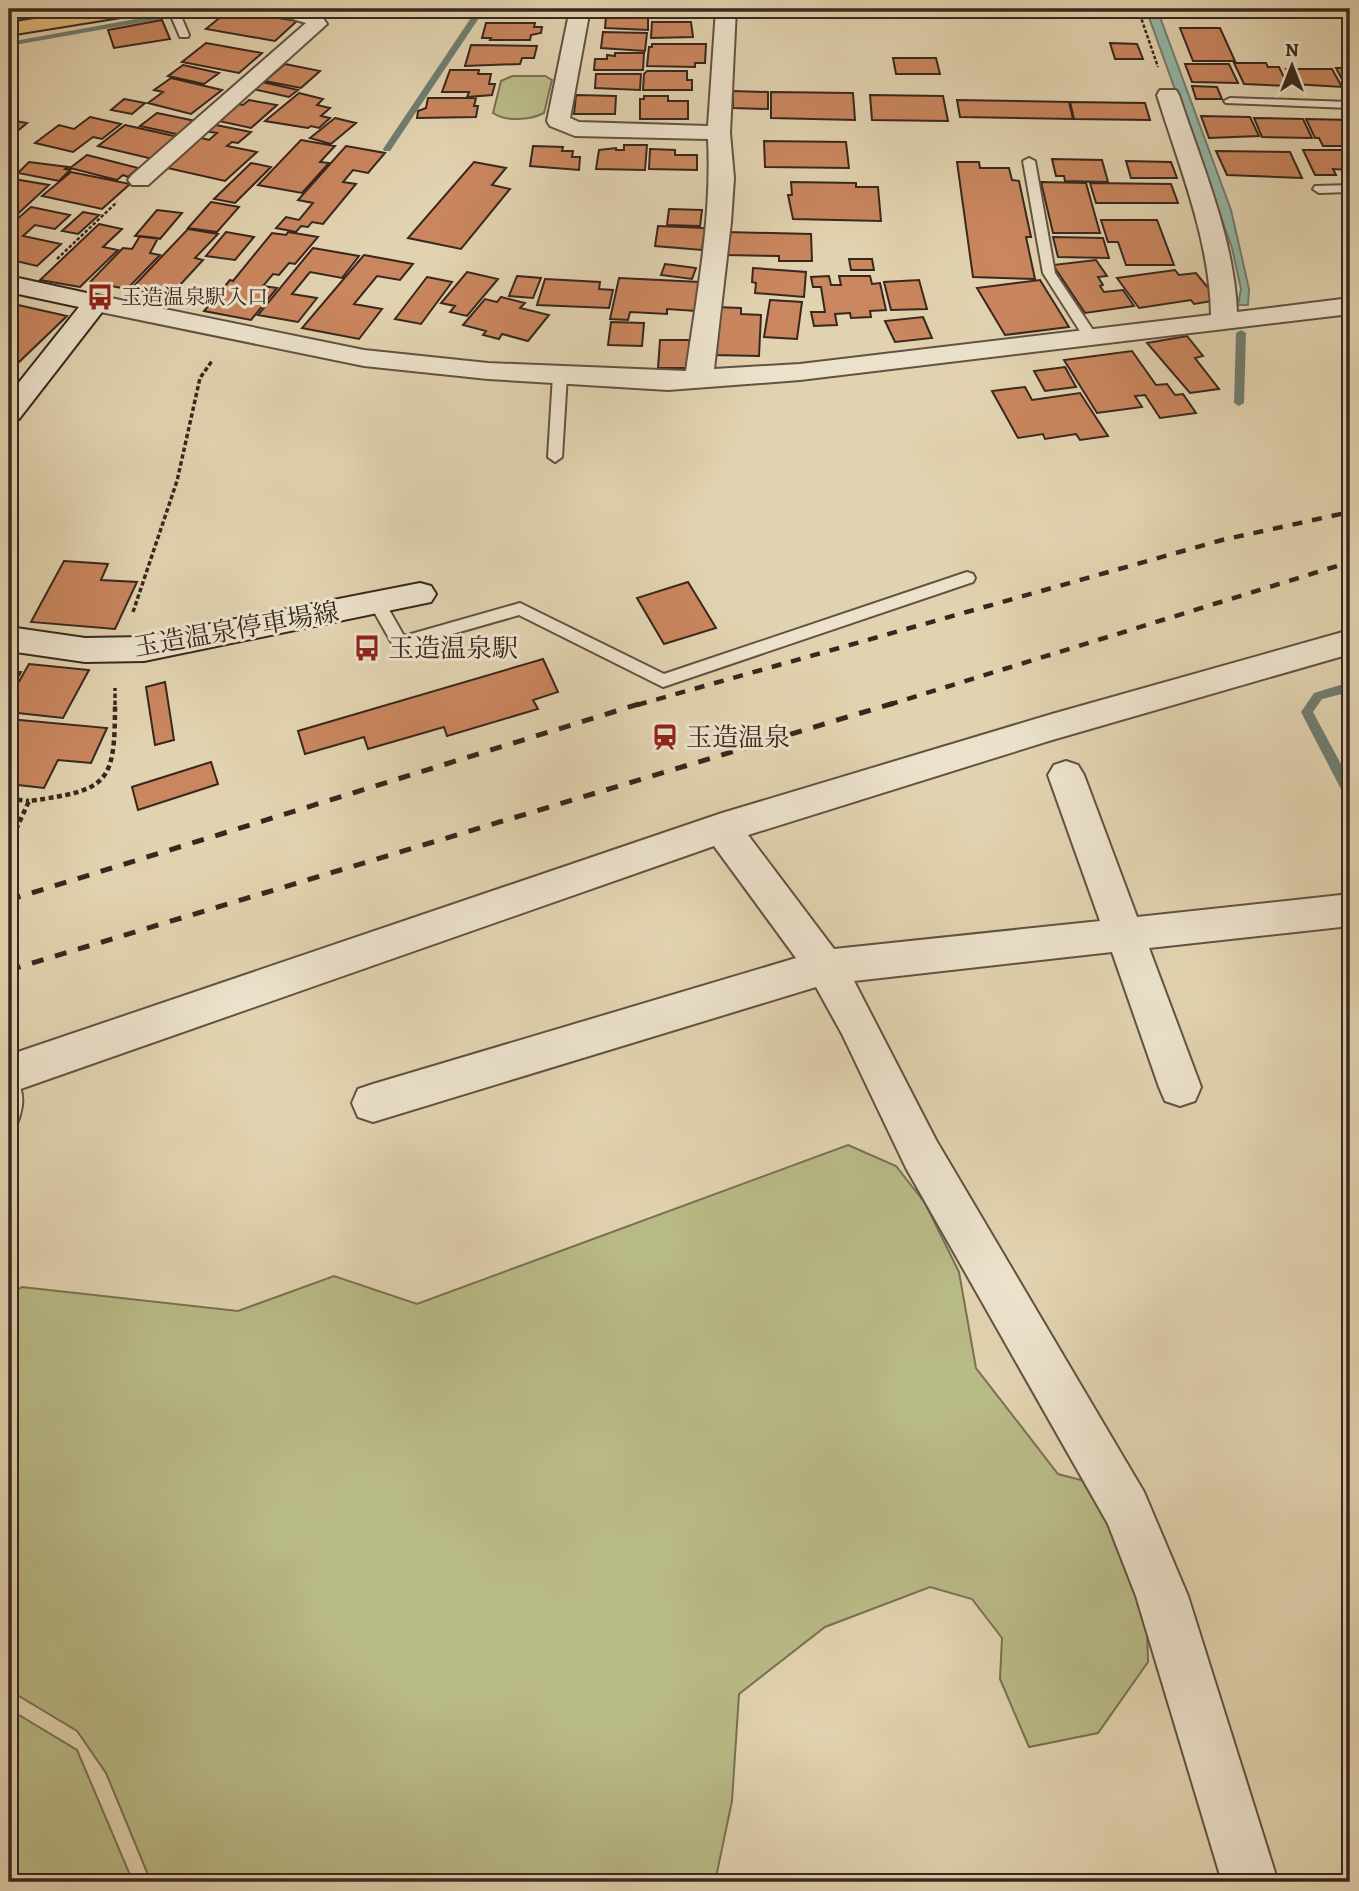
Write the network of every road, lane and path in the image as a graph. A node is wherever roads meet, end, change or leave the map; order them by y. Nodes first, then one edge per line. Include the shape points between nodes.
1 (133, 9) edge
2 (173, 9) edge
3 (279, 9) edge
4 (580, 9) edge
5 (726, 9) edge
6 (1138, 9) edge
7 (111, 10) edge
8 (9, 29) edge
9 (184, 35) dead end
10 (1168, 95) joint
11 (1230, 101) dead end
12 (1350, 105) edge
13 (719, 133) junction
14 (1029, 161) dead end
15 (140, 180) joint
16 (1319, 188) dead end
17 (1350, 189) edge
18 (17, 286) edge
19 (96, 303) junction
20 (1350, 306) edge
21 (1224, 321) junction
22 (233, 332) junction
23 (1090, 336) junction
24 (560, 375) junction
25 (699, 380) junction
26 (9, 413) edge
27 (555, 457) dead end
28 (967, 578) dead end
29 (420, 594) dead end
30 (377, 603) junction
31 (9, 639) edge
32 (1350, 642) edge
33 (120, 650) junction
34 (1066, 775) dead end
35 (9, 799) edge
36 (29, 801) junction
37 (722, 828) junction
38 (9, 845) edge
39 (1350, 909) edge
40 (1126, 935) junction
41 (825, 967) junction
42 (11, 1084) edge
43 (1180, 1087) dead end
44 (373, 1103) dead end
45 (9, 1119) edge
46 (1250, 1882) edge

1 - 7 main road
2 - 9 lane
3 - 15 street via 314,19 317,24
4 - 13 street via 558,121 575,129
5 - 13 street
6 - 10 path
7 - 8 main road
10 - 21 street via 1214,241 1223,280
11 - 12 lane
13 - 25 street via 719,222
14 - 23 lane via 1049,273
15 - 18 path
16 - 17 lane
18 - 19 street
19 - 22 street
19 - 26 street
20 - 21 street
21 - 23 street
22 - 24 street via 364,358
22 - 33 path via 200,378 177,481
23 - 25 street
24 - 25 street
24 - 27 lane
28 - 30 lane via 663,681 520,609 400,643
29 - 30 street, 玉造温泉停車場線
30 - 33 street, 玉造温泉停車場線 via 179,644
31 - 33 street, 玉造温泉停車場線 via 50,647
32 - 37 street
33 - 36 path via 111,770 89,792
34 - 40 street
35 - 36 path
36 - 38 path
37 - 41 street
37 - 42 street
39 - 40 street
40 - 41 street
40 - 43 street
41 - 44 street
41 - 46 street via 921,1154 1128,1509 1162,1597
42 - 45 lane

